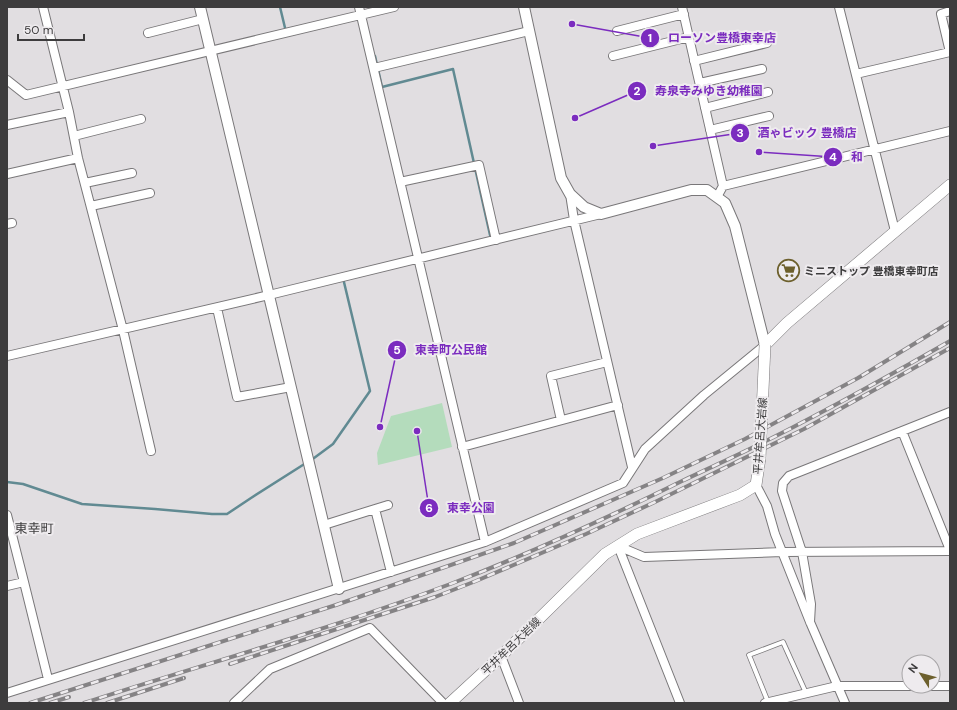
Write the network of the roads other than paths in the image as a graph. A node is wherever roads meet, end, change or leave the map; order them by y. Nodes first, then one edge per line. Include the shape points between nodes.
1 (43, 7) edge
2 (200, 7) edge
3 (394, 7) edge
4 (524, 7) edge
5 (839, 7) edge
6 (360, 11) edge
7 (683, 11) edge
8 (950, 12) edge
9 (203, 20) junction
10 (529, 31) junction
11 (617, 31) dead end
12 (148, 33) dead end
13 (689, 36) junction
14 (767, 43) dead end
15 (211, 51) junction
16 (950, 52) edge
17 (613, 56) dead end
18 (694, 61) junction
19 (374, 68) junction
20 (762, 69) dead end
21 (856, 74) junction
22 (7, 80) edge
23 (700, 83) junction
24 (62, 86) junction
25 (768, 92) dead end
26 (705, 108) junction
27 (69, 112) junction
28 (769, 116) dead end
29 (141, 119) dead end
30 (7, 125) edge
31 (710, 130) junction
32 (950, 131) edge
33 (74, 136) junction
34 (874, 149) junction
35 (78, 158) junction
36 (132, 173) dead end
37 (7, 174) edge
38 (400, 182) junction
39 (85, 183) junction
40 (950, 185) edge
41 (723, 186) junction
42 (150, 194) dead end
43 (570, 194) junction
44 (717, 197) junction
45 (91, 206) junction
46 (601, 214) junction
47 (574, 220) junction
48 (895, 231) junction
49 (496, 240) junction
50 (418, 259) junction
51 (269, 295) junction
52 (217, 308) junction
53 (123, 330) junction
54 (765, 345) junction
55 (7, 356) edge
56 (608, 362) junction
57 (291, 387) junction
58 (618, 405) junction
59 (950, 412) edge
60 (561, 420) junction
61 (902, 431) junction
62 (462, 446) junction
63 (151, 451) dead end
64 (632, 467) junction
65 (756, 485) junction
66 (388, 505) dead end
67 (375, 509) junction
68 (7, 515) edge
69 (324, 525) junction
70 (485, 542) junction
71 (618, 546) junction
72 (950, 551) edge
73 (782, 552) junction
74 (802, 552) junction
75 (391, 572) junction
76 (24, 582) junction
77 (7, 586) edge
78 (339, 588) junction
79 (810, 622) junction
80 (500, 656) junction
81 (48, 679) junction
82 (837, 686) junction
83 (950, 686) edge
84 (7, 693) edge
85 (806, 693) junction
86 (767, 702) edge
87 (234, 703) edge
88 (443, 703) edge
89 (450, 703) edge
90 (519, 703) edge
91 (680, 703) edge
92 (845, 703) edge

1 - 24 street
2 - 9 street
3 - 6 street
4 - 10 street
5 - 21 street
6 - 15 street
6 - 19 street
7 - 11 street
7 - 13 street
8 - 16 street via 941,14
9 - 12 street
9 - 15 street
10 - 19 street
10 - 43 street via 561,178
13 - 17 street
13 - 18 street
14 - 18 street
15 - 24 street
15 - 51 street
16 - 21 street
18 - 23 street
19 - 38 street
20 - 23 street
21 - 34 street
22 - 24 street via 26,95
23 - 26 street
24 - 27 street
25 - 26 street
26 - 31 street
27 - 30 street
27 - 33 street
28 - 31 street
29 - 33 street
31 - 41 street
32 - 34 street
33 - 35 street
34 - 41 street
34 - 48 street
35 - 37 street
35 - 39 street
36 - 39 street
38 - 49 street via 480,164
38 - 50 street
39 - 45 street
40 - 48 main road
41 - 44 street
42 - 45 street
43 - 46 street via 584,207
43 - 47 street
44 - 46 street via 707,190 691,190
44 - 54 street via 725,203 735,226
45 - 53 street
46 - 47 street
47 - 49 street
47 - 56 street
48 - 54 main road via 787,323
49 - 50 street
50 - 51 street
50 - 62 street
51 - 52 street
51 - 57 street
52 - 53 street
52 - 57 street via 238,397
53 - 55 street
53 - 63 street
54 - 64 street via 644,448
54 - 65 main road, 平井牟呂大岩線, bridge via 760,458
56 - 58 street
56 - 60 street via 551,376
57 - 69 street
58 - 60 street
58 - 64 street
59 - 61 street
60 - 62 street
61 - 72 street
61 - 74 street via 789,476 782,483 782,491
62 - 70 street
64 - 70 street via 623,483
65 - 71 main road, 平井牟呂大岩線 via 740,495 637,534
65 - 73 street via 767,506
66 - 67 street
67 - 69 street
67 - 75 street
68 - 76 street
69 - 78 street
70 - 75 street
71 - 73 street via 644,557
71 - 80 main road, 平井牟呂大岩線 via 605,554
71 - 91 street
72 - 74 street
73 - 74 street
73 - 79 street
74 - 79 street via 812,604
75 - 78 street
76 - 77 street
76 - 81 street
78 - 81 street
79 - 82 street
80 - 89 main road, 平井牟呂大岩線
80 - 90 street
81 - 84 street
82 - 83 street
82 - 85 street
82 - 92 street
85 - 86 street
85 - 86 lane via 783,642 749,655
87 - 88 street via 270,669 370,628

